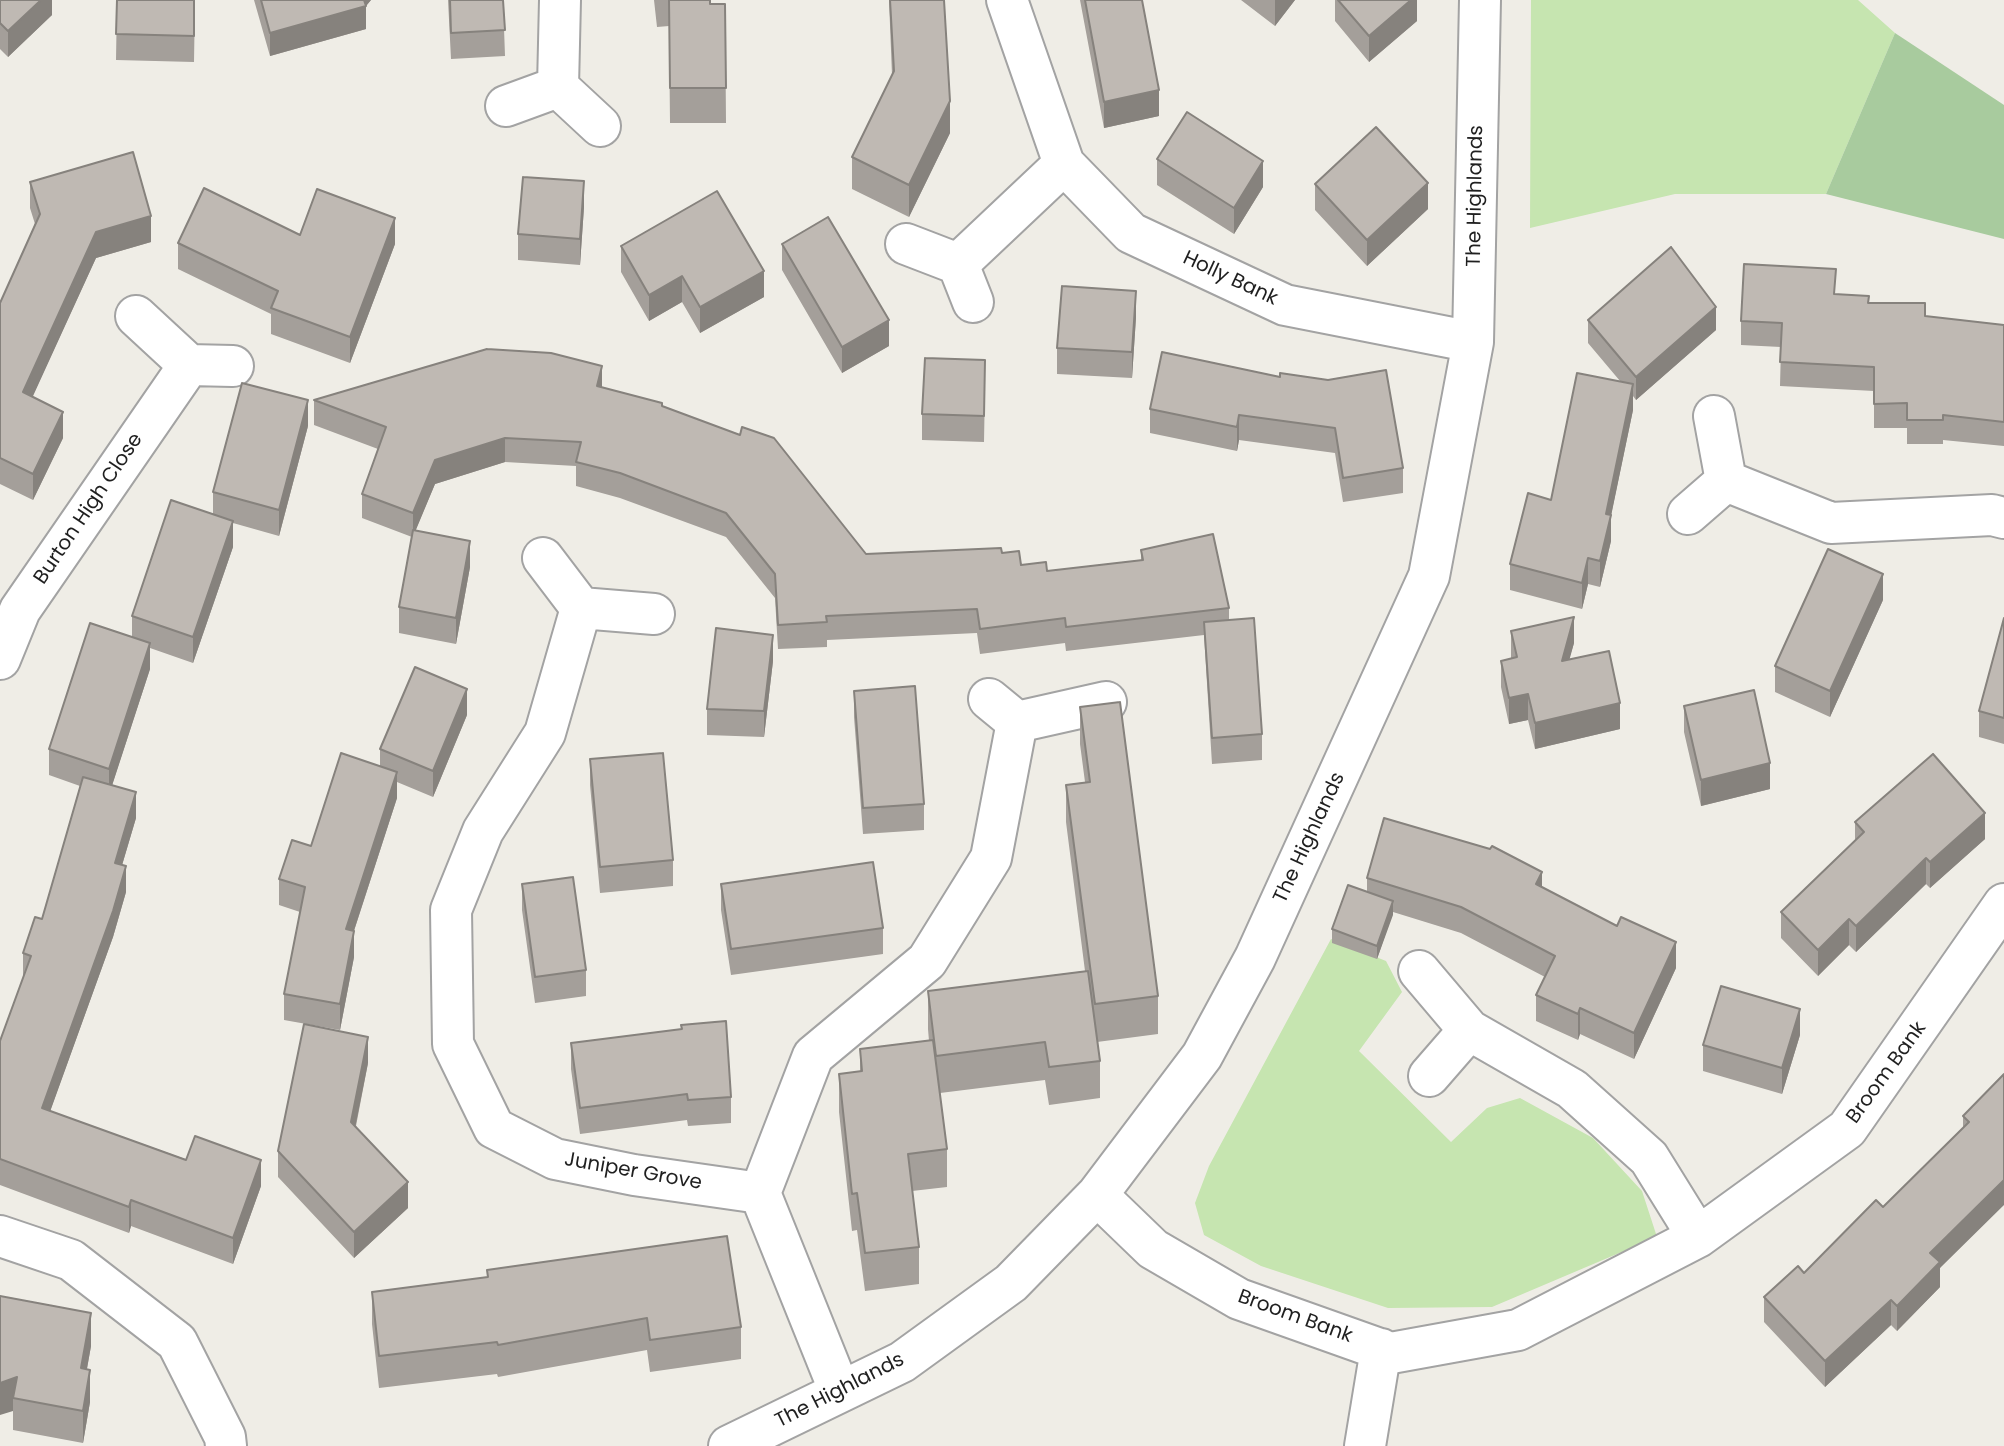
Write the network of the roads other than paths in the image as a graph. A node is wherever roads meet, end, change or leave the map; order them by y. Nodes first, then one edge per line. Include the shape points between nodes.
1 (560, 0) edge
2 (1007, 0) edge
3 (1480, 0) edge
4 (558, 87) junction
5 (506, 106) dead end
6 (600, 126) dead end
7 (1064, 164) junction
8 (906, 244) dead end
9 (958, 264) junction
10 (973, 302) dead end
11 (136, 316) dead end
12 (1473, 342) junction
13 (189, 365) junction
14 (233, 366) dead end
15 (1714, 416) dead end
16 (1726, 481) junction
17 (1688, 514) dead end
18 (2004, 518) edge
19 (543, 558) dead end
20 (581, 608) junction
21 (654, 614) dead end
22 (0, 659) edge
23 (1106, 702) edge
24 (2004, 904) edge
25 (1419, 971) dead end
26 (1469, 1030) junction
27 (1429, 1076) dead end
28 (760, 1193) junction
29 (1097, 1195) junction
30 (0, 1236) edge
31 (1698, 1237) junction
32 (1381, 1349) junction
33 (840, 1392) junction
34 (226, 1446) edge
35 (729, 1446) edge
36 (1365, 1446) edge

1 - 4 street
2 - 7 street, Holly Bank
3 - 12 street, The Highlands
4 - 5 street
4 - 6 street
7 - 9 street
7 - 12 street, Holly Bank via 1131,233 1285,305
8 - 9 street
9 - 10 street
11 - 13 street
12 - 29 street, The Highlands via 1429,576 1255,958 1202,1056
13 - 14 street
13 - 22 street, Burton High Close via 20,610
15 - 16 street
16 - 17 street
16 - 18 street via 1831,523
19 - 20 street
20 - 21 street
20 - 28 street, Juniper Grove via 545,733 483,831 451,910 453,1044 494,1128 555,1159
23 - 28 street via 1003,710 991,858 927,961 813,1056
24 - 31 street, Broom Bank via 1847,1129
25 - 26 street
26 - 27 street
26 - 31 street via 1572,1089 1638,1148
28 - 33 street
29 - 32 street, Broom Bank via 1153,1249 1239,1299
29 - 33 street, The Highlands via 1011,1283 902,1362
30 - 34 street via 71,1260 177,1342
31 - 32 street, Broom Bank via 1518,1330 1391,1353
32 - 36 street
33 - 35 street, The Highlands

